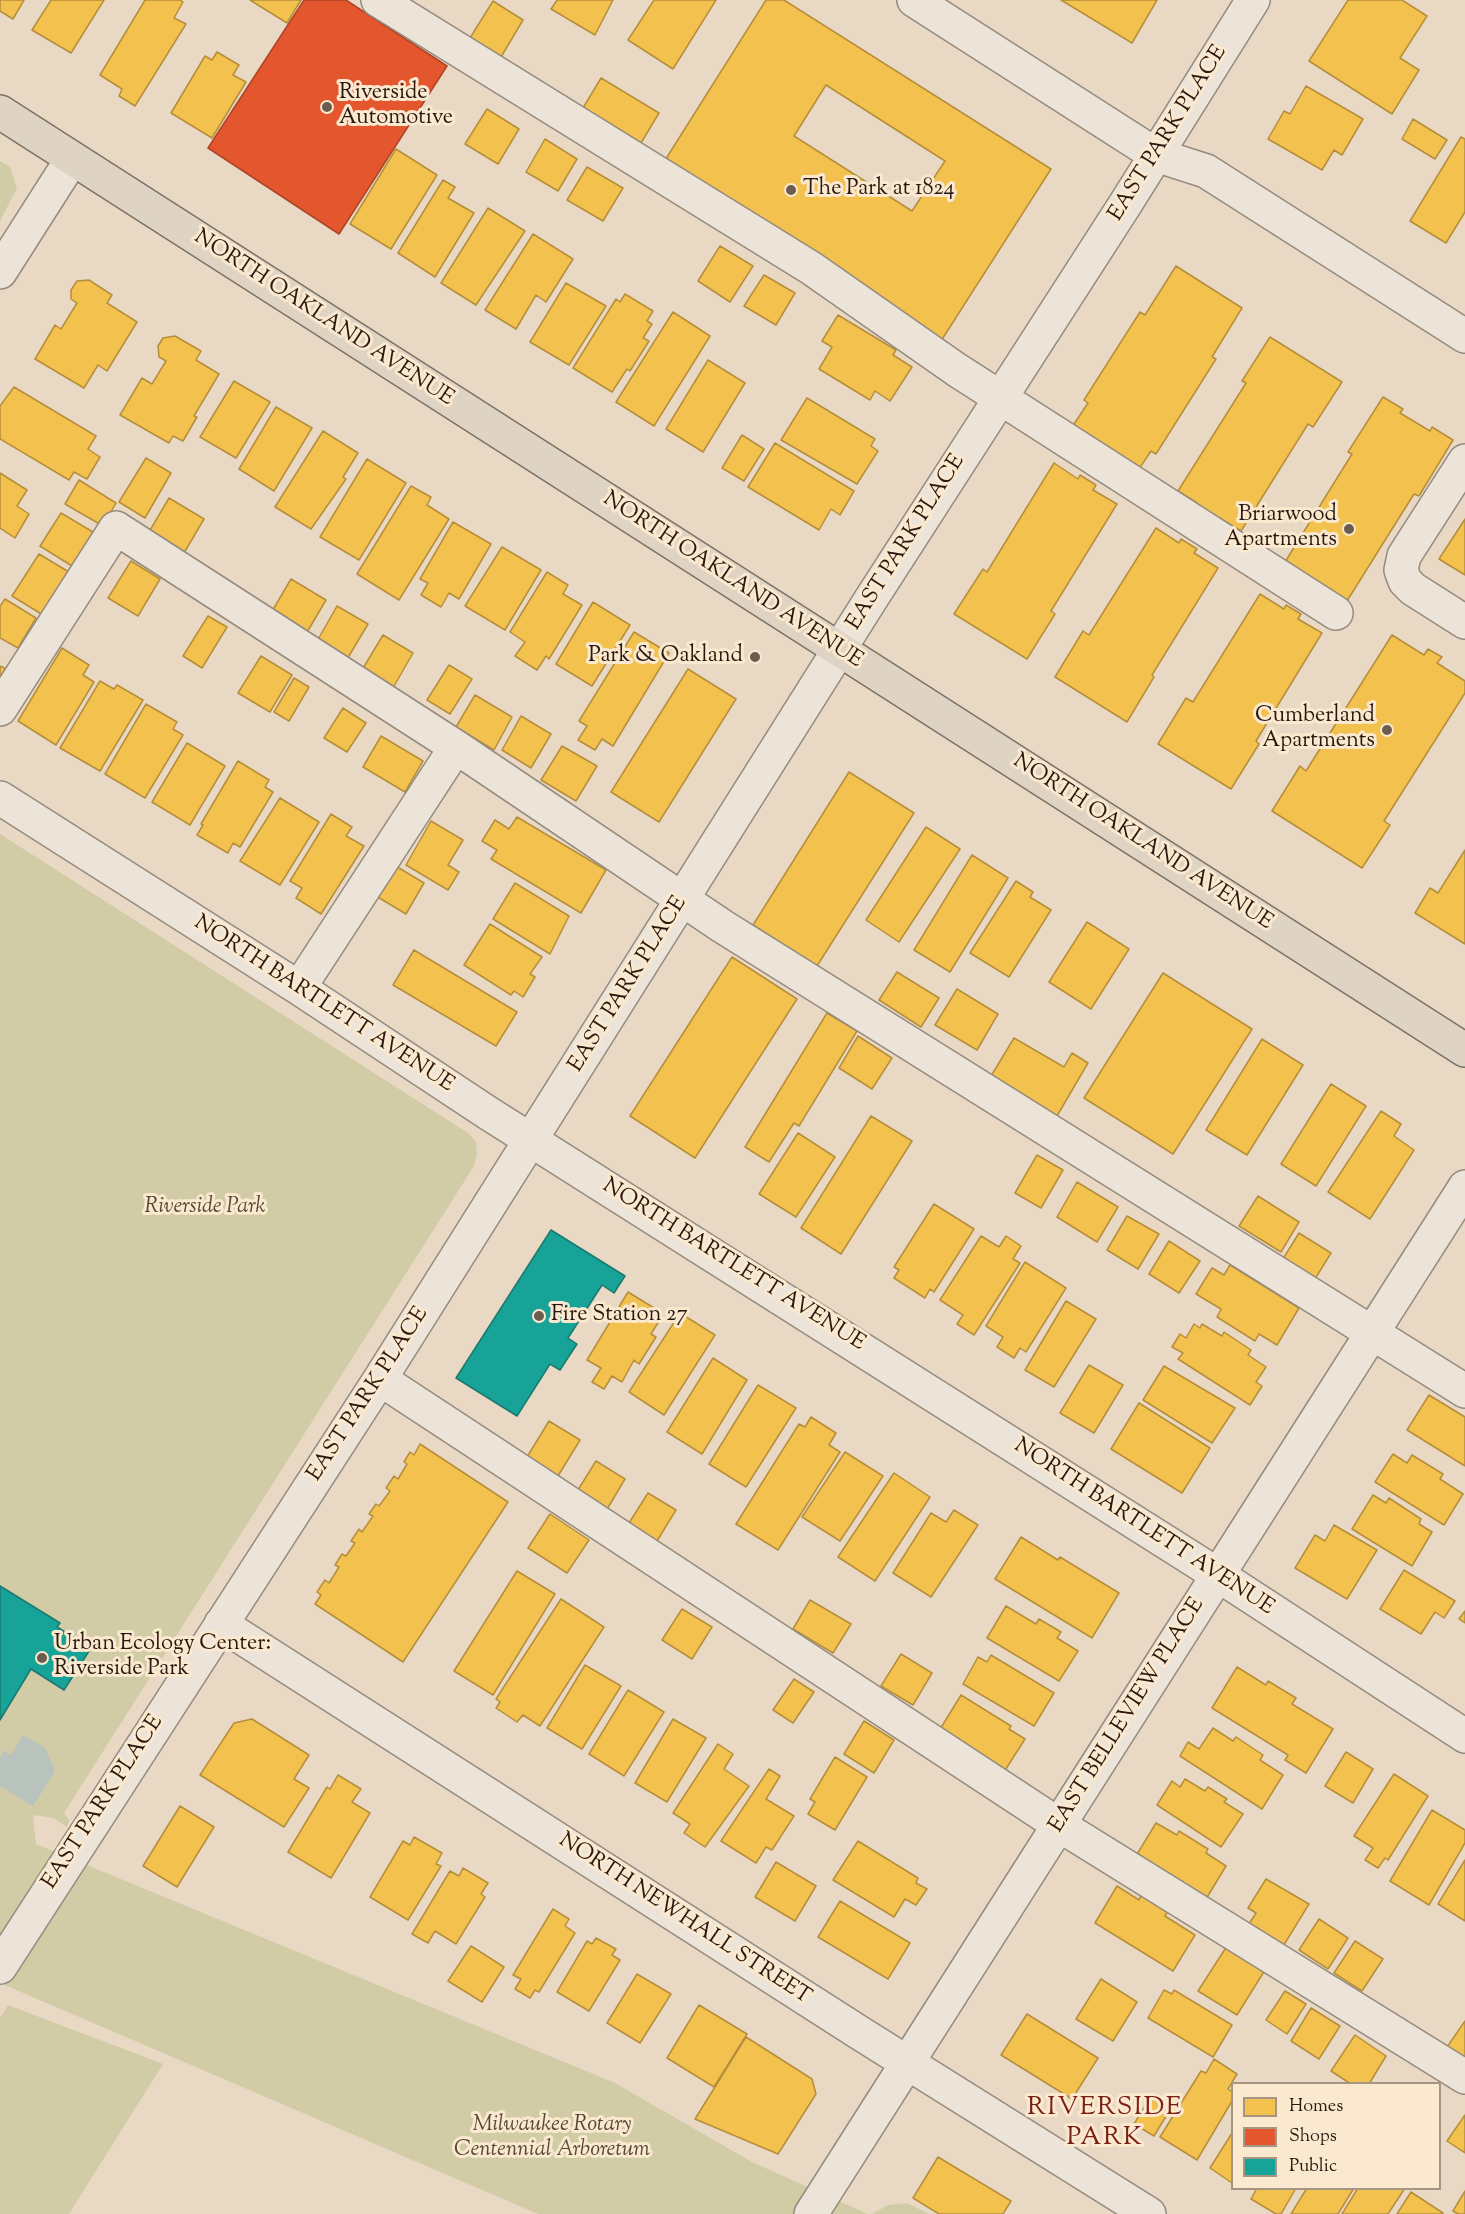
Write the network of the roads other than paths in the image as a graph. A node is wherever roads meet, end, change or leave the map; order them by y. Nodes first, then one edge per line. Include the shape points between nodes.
1 (378, 0) edge
2 (914, 0) edge
3 (1254, 0) edge
4 (0, 112) edge
5 (1156, 155) junction
6 (72, 159) junction
7 (0, 272) edge
8 (1465, 336) edge
9 (1000, 397) junction
10 (1465, 461) edge
11 (1336, 613) dead end
12 (1465, 622) edge
13 (840, 650) junction
14 (0, 709) edge
15 (456, 747) junction
16 (0, 798) edge
17 (683, 898) junction
18 (299, 988) junction
19 (1465, 1050) edge
20 (531, 1140) junction
21 (1465, 1187) edge
22 (1373, 1331) junction
23 (380, 1379) junction
24 (1465, 1391) edge
25 (1218, 1575) junction
26 (221, 1624) junction
27 (1465, 1736) edge
28 (1059, 1825) junction
29 (0, 1967) edge
30 (908, 2063) junction
31 (1465, 2077) edge
32 (817, 2204) edge
33 (1149, 2214) edge

1 - 9 street via 811,268
2 - 5 street
3 - 5 street, EAST PARK PLACE
4 - 6 main road, NORTH OAKLAND AVENUE
5 - 8 street via 1206,171
5 - 9 street, EAST PARK PLACE
6 - 7 street
6 - 13 main road, NORTH OAKLAND AVENUE
9 - 11 street
9 - 13 street, EAST PARK PLACE
10 - 12 street via 1404,556 1401,570 1413,589
13 - 17 street, EAST PARK PLACE
13 - 19 main road, NORTH OAKLAND AVENUE
14 - 15 street via 116,528
15 - 17 street
15 - 18 street
16 - 18 street, NORTH BARTLETT AVENUE
17 - 20 street, EAST PARK PLACE
17 - 22 street via 864,1016
18 - 20 street, NORTH BARTLETT AVENUE
20 - 23 street, EAST PARK PLACE
20 - 25 street, NORTH BARTLETT AVENUE
21 - 22 street, EAST BELLEVIEW PLACE
22 - 24 street
22 - 25 street, EAST BELLEVIEW PLACE
23 - 26 street, EAST PARK PLACE
23 - 28 street
25 - 27 street, NORTH BARTLETT AVENUE
25 - 28 street, EAST BELLEVIEW PLACE
26 - 29 street, EAST PARK PLACE
26 - 30 street, NORTH NEWHALL STREET
28 - 30 street, EAST BELLEVIEW PLACE
28 - 31 street
30 - 32 street, EAST BELLEVIEW PLACE
30 - 33 street, NORTH NEWHALL STREET

